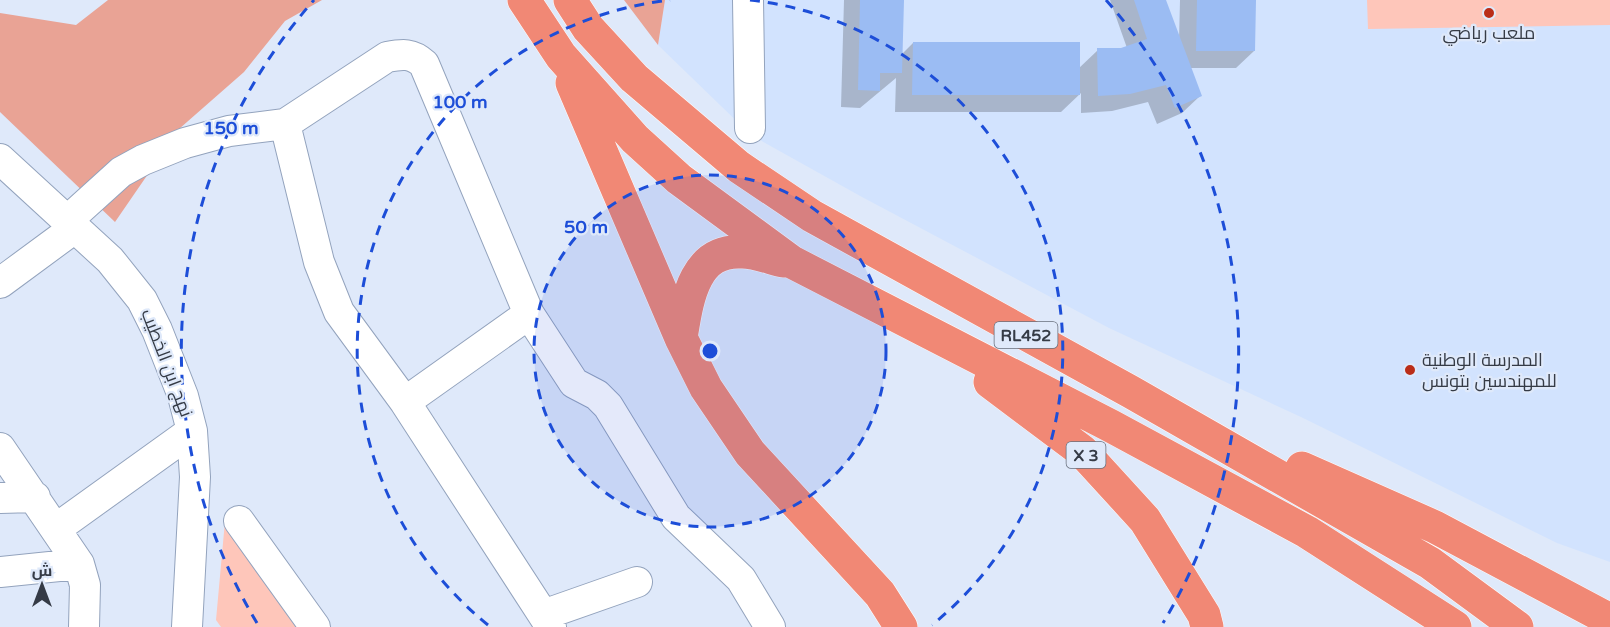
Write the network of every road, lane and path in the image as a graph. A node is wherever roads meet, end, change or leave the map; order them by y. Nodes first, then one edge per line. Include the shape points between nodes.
1 (524, 0) edge
2 (570, 0) edge
3 (748, 0) edge
4 (561, 56) junction
5 (285, 124) junction
6 (750, 128) dead end
7 (0, 159) edge
8 (72, 223) junction
9 (792, 262) junction
10 (0, 283) edge
11 (529, 314) junction
12 (916, 327) junction
13 (681, 338) junction
14 (1131, 392) junction
15 (405, 402) junction
16 (192, 431) junction
17 (0, 448) edge
18 (35, 497) junction
19 (0, 498) edge
20 (238, 521) dead end
21 (57, 528) junction
22 (79, 564) junction
23 (0, 572) edge
24 (637, 582) dead end
25 (1610, 620) edge
26 (548, 621) edge
27 (84, 627) edge
28 (187, 627) edge
29 (315, 627) edge
30 (770, 627) edge
31 (901, 627) edge
32 (1207, 627) edge
33 (1455, 627) edge
34 (1517, 627) edge

1 - 4 highway, RL452
2 - 14 highway, RL452 via 588,28 634,78 739,167 823,222
3 - 6 street
4 - 9 highway, RL452 via 636,139 679,179
4 - 13 highway
5 - 8 street via 229,130 142,160 121,172
5 - 11 street via 387,57 404,53 415,56 424,64
5 - 15 street via 319,262 339,312
7 - 8 street, نهج ابن الخطيب
8 - 10 street
8 - 16 street, نهج ابن الخطيب via 110,260 142,300 183,396
9 - 12 highway, RL452
9 - 13 highway via 741,251 720,256 700,268 688,297
11 - 15 street
11 - 30 street via 574,382 608,406 676,517 741,579
12 - 32 highway, X 3 via 1083,451 1145,520 1204,615
12 - 33 highway, RL452 via 1307,532
13 - 31 highway via 706,388 750,453 880,594
14 - 25 highway via 1436,527
14 - 34 highway, RL452 via 1430,562
15 - 26 street
16 - 21 street
16 - 28 street, نهج ابن الخطيب via 195,477
17 - 18 street
18 - 19 street
18 - 21 street
20 - 29 street
21 - 22 street
22 - 23 street
22 - 27 street via 85,585
24 - 26 street

